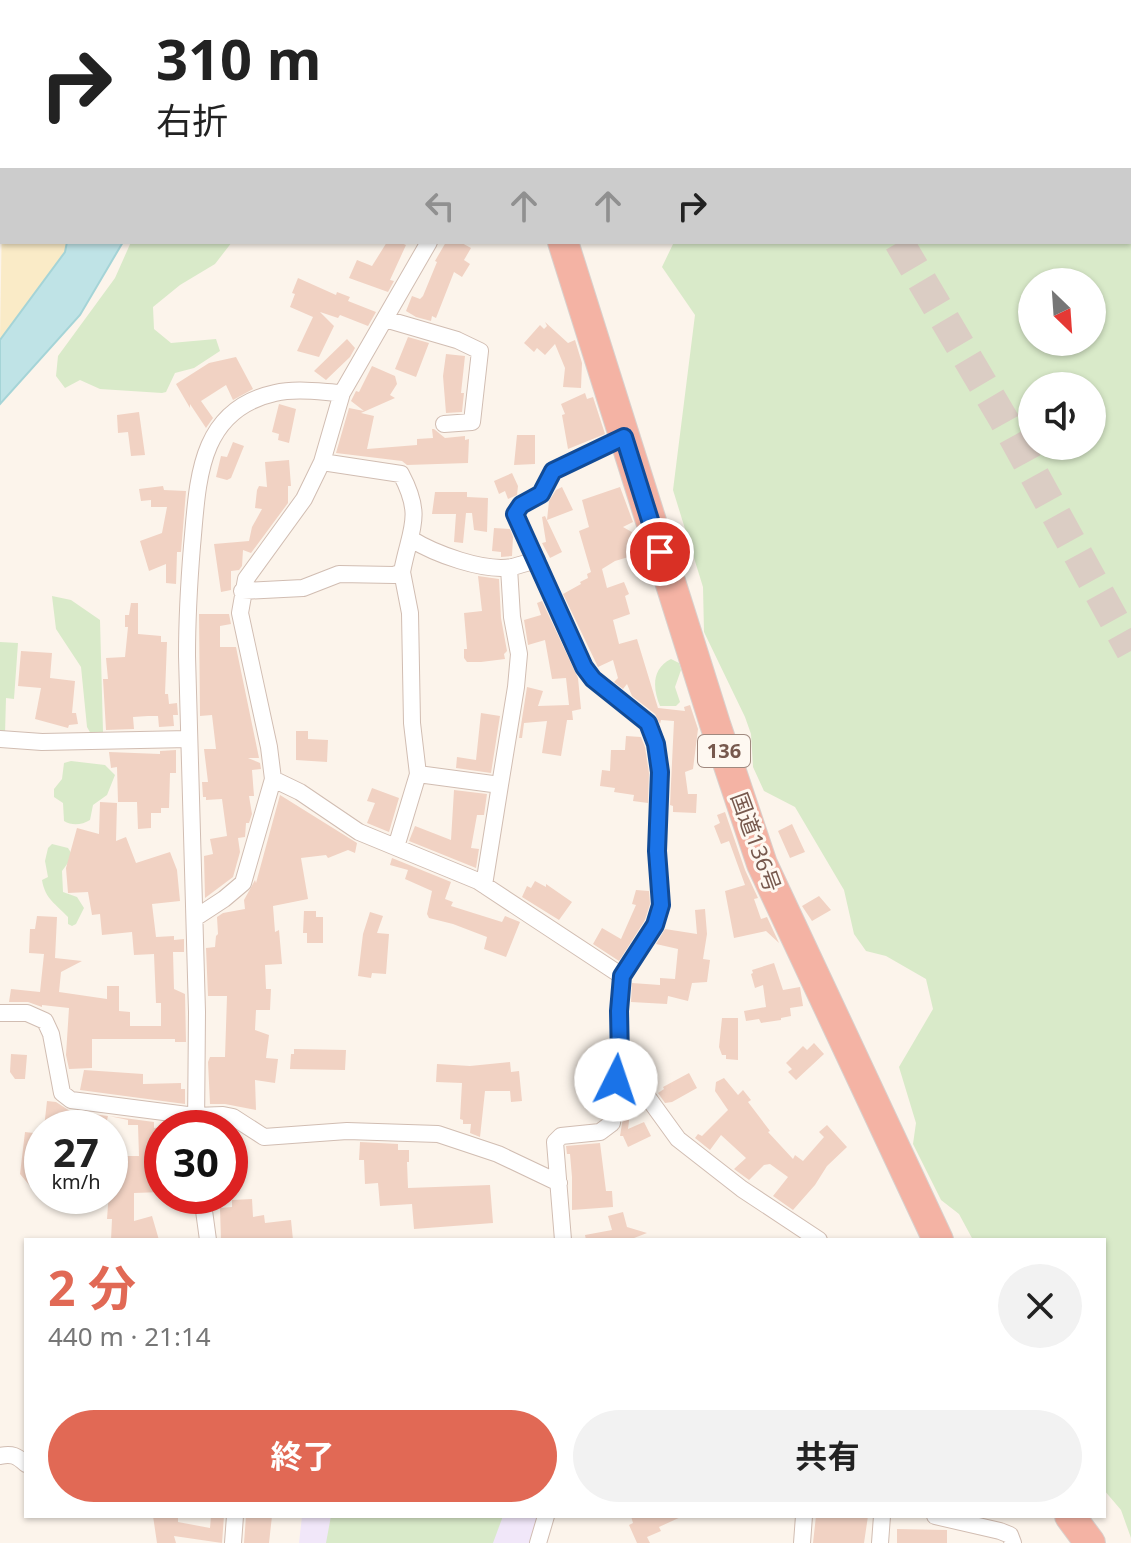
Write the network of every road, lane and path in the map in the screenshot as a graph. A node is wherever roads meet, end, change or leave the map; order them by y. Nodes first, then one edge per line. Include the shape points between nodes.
1 (428, 244) edge
2 (564, 244) edge
3 (385, 319) junction
4 (342, 393) junction
5 (444, 424) dead end
6 (624, 437) junction
7 (322, 462) junction
8 (411, 539) junction
9 (537, 560) junction
10 (509, 568) junction
11 (402, 572) junction
12 (242, 591) junction
13 (0, 739) edge
14 (189, 739) junction
15 (418, 774) junction
16 (273, 779) junction
17 (500, 785) junction
18 (396, 847) junction
19 (484, 885) junction
20 (195, 918) junction
21 (622, 976) junction
22 (0, 1013) edge
23 (620, 1059) junction
24 (196, 1110) edge
25 (144, 1112) edge
26 (248, 1127) edge
27 (559, 1183) junction
28 (204, 1214) edge
29 (208, 1238) edge
30 (563, 1238) edge
31 (816, 1238) edge
32 (937, 1238) edge
33 (0, 1456) edge
34 (24, 1463) edge
35 (235, 1518) edge
36 (545, 1518) edge
37 (804, 1518) edge
38 (882, 1518) edge
39 (944, 1518) edge
40 (1070, 1518) edge
41 (233, 1543) edge
42 (538, 1543) edge
43 (802, 1543) edge
44 (880, 1543) edge
45 (1013, 1543) edge
46 (1090, 1543) edge

1 - 3 street
2 - 6 highway, 国道136号 / 136
3 - 4 street
3 - 5 street via 480,351 472,422
4 - 7 street
4 - 14 street via 290,391 250,402 235,410 205,454 199,470 187,609
6 - 9 street via 553,471 541,494 517,509 518,523
6 - 32 highway, 国道136号 / 136 via 762,864
7 - 8 street via 401,474 415,511
7 - 12 street via 304,499 251,569
8 - 10 street via 441,556
8 - 11 street
9 - 10 street
9 - 21 street via 588,675 648,723 659,759 659,913
10 - 17 street via 519,654
11 - 12 street via 329,575 303,588
11 - 15 street via 410,613
12 - 16 street via 240,613
13 - 14 street
14 - 20 street
15 - 17 street
15 - 18 street
16 - 18 street via 359,832
16 - 20 street via 243,883
17 - 19 street
18 - 19 street
19 - 21 street
20 - 24 street
21 - 23 street
22 - 25 street via 27,1013 45,1021 64,1097
23 - 27 street via 609,1127 557,1137
23 - 31 street via 678,1139
26 - 27 street via 264,1137 347,1131 438,1134
27 - 30 street
28 - 29 street
33 - 34 street via 9,1454
35 - 41 street
36 - 42 street
37 - 43 street
38 - 44 street
39 - 45 street via 1000,1531
40 - 46 highway

